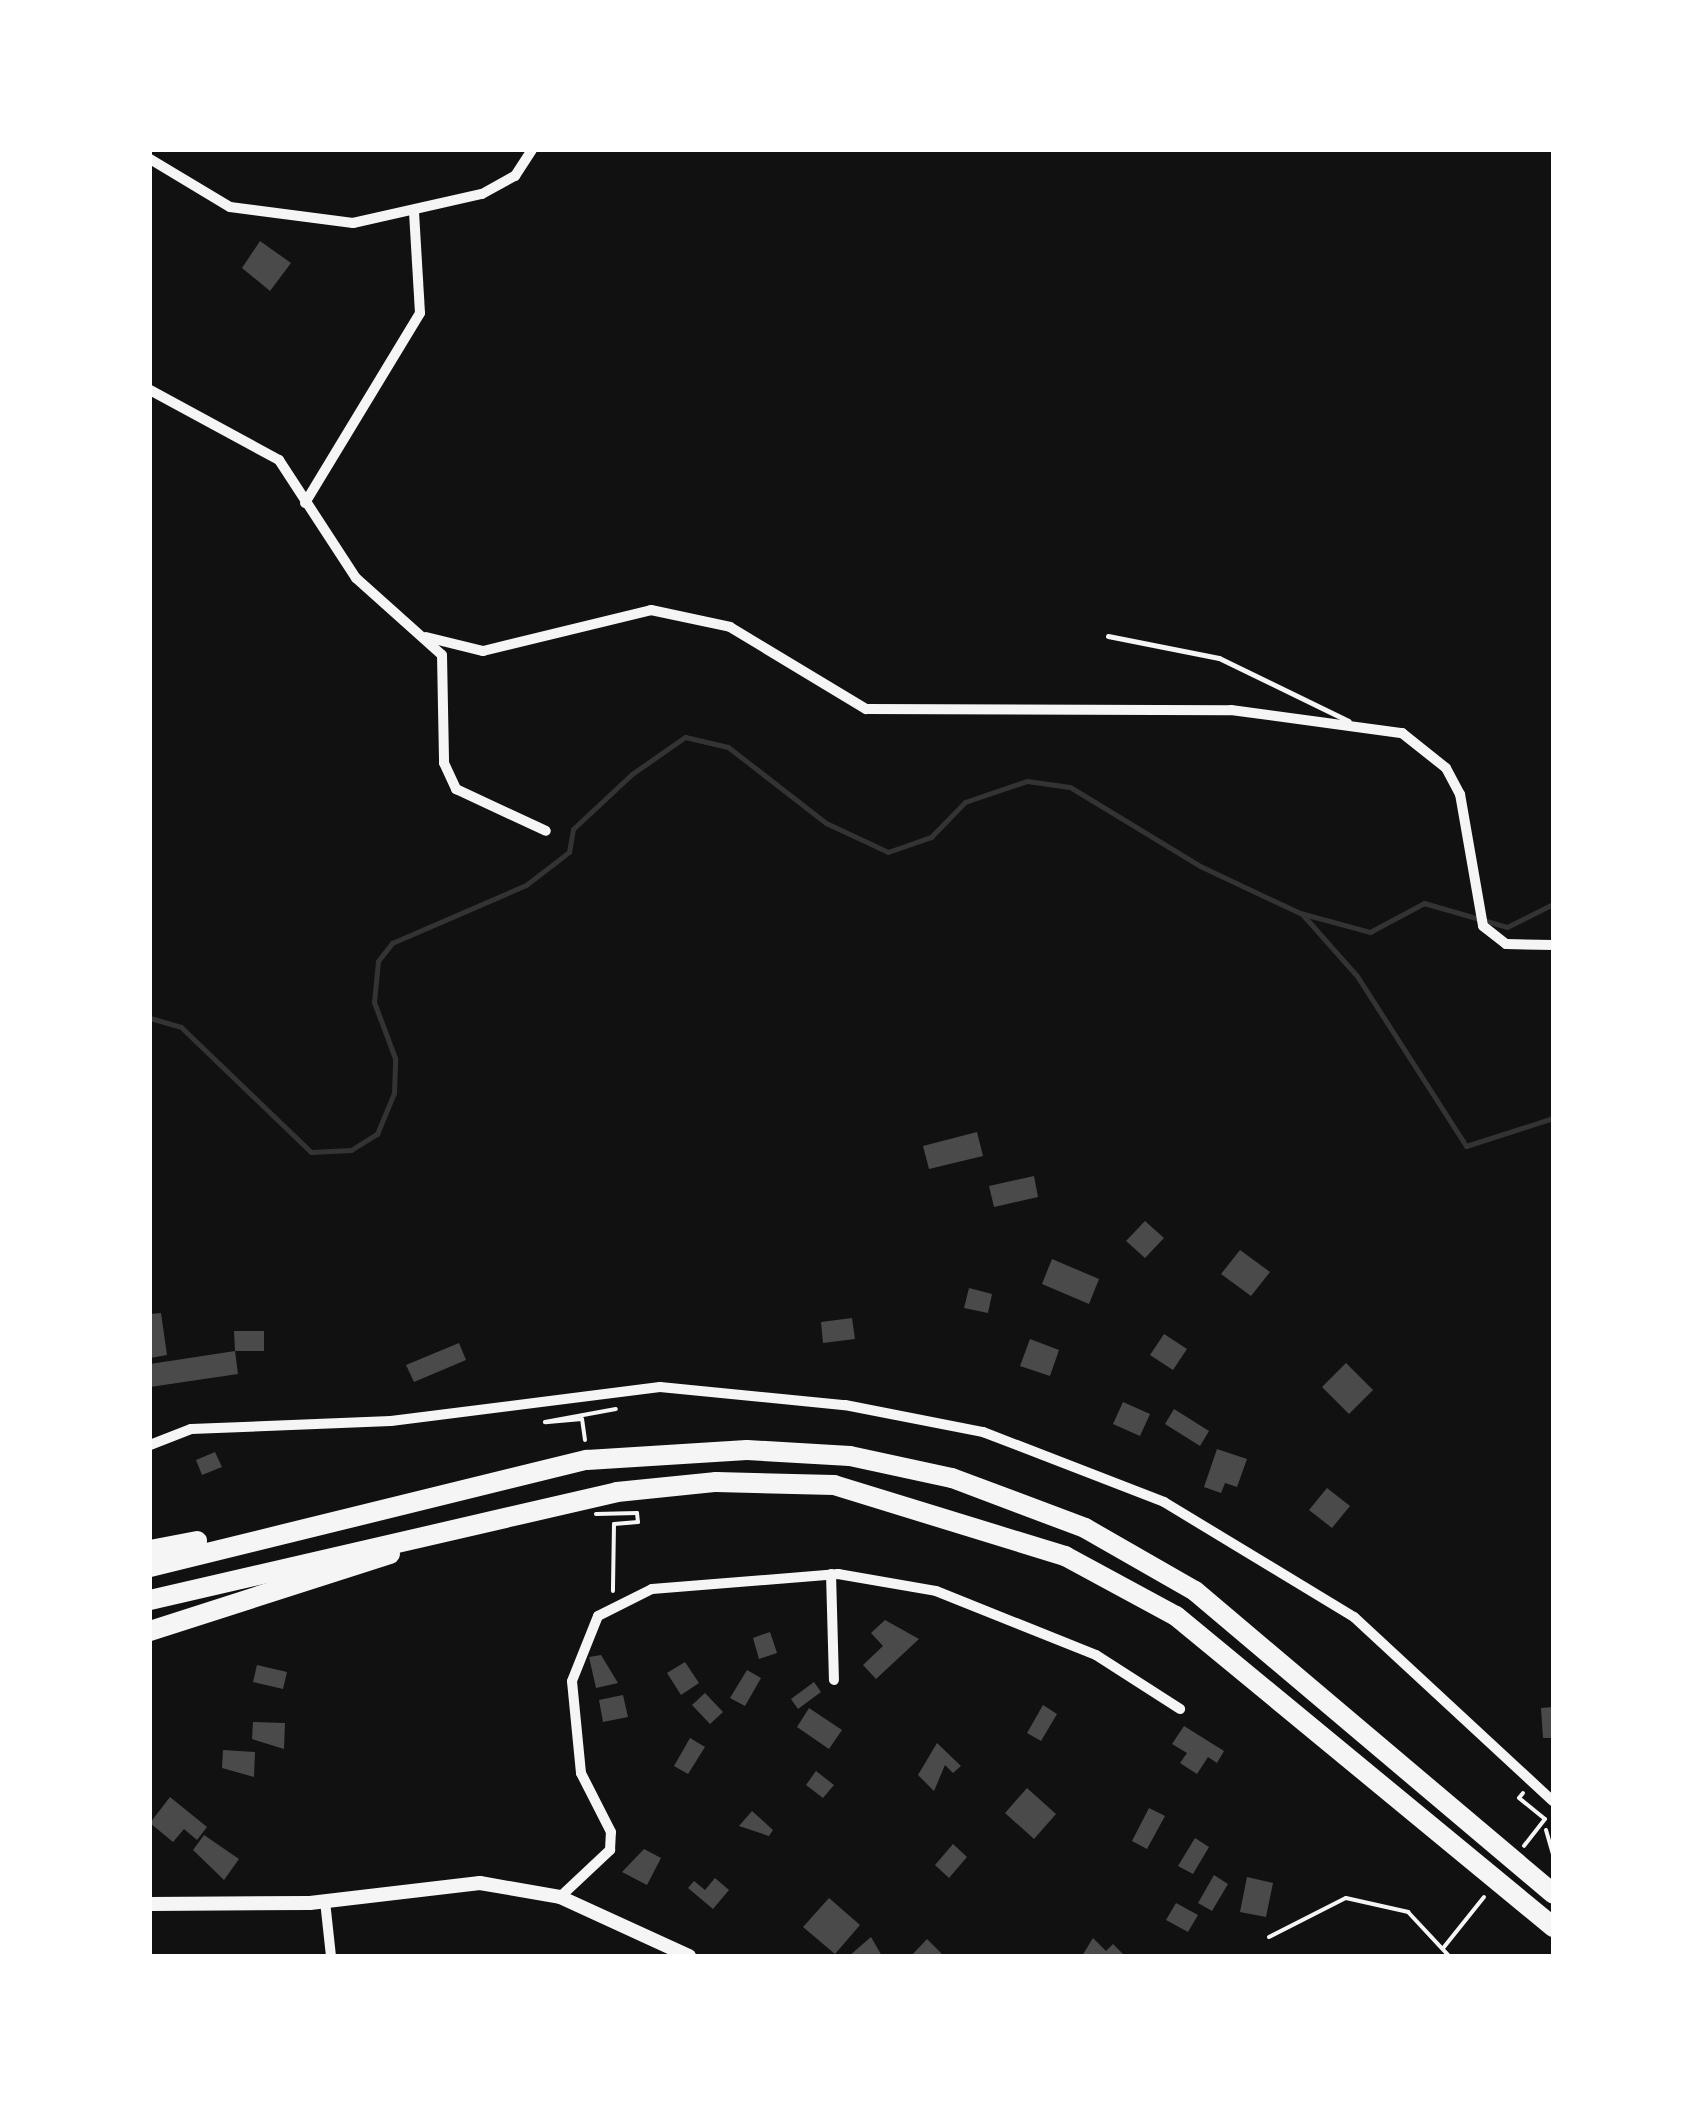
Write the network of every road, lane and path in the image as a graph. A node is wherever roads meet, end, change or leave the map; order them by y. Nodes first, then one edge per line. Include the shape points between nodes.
1 (532, 150) edge
2 (150, 159) edge
3 (414, 212) junction
4 (150, 390) edge
5 (305, 503) junction
6 (426, 636) junction
7 (1108, 636) dead end
8 (1370, 731) junction
9 (546, 831) dead end
10 (1553, 944) edge
11 (622, 1408) dead end
12 (582, 1420) dead end
13 (150, 1445) edge
14 (525, 1509) junction
15 (323, 1518) junction
16 (597, 1518) dead end
17 (150, 1550) edge
18 (150, 1566) edge
19 (831, 1574) junction
20 (150, 1600) edge
21 (614, 1601) junction
22 (150, 1631) edge
23 (834, 1680) dead end
24 (1180, 1709) dead end
25 (1553, 1801) edge
26 (1545, 1819) dead end
27 (1553, 1819) edge
28 (1553, 1836) edge
29 (1553, 1854) edge
30 (1553, 1894) edge
31 (560, 1897) junction
32 (325, 1901) junction
33 (150, 1904) edge
34 (1461, 1926) dead end
35 (1553, 1927) edge
36 (1270, 1937) dead end
37 (1444, 1946) junction
38 (331, 1956) edge
39 (690, 1956) edge
40 (1449, 1956) edge

1 - 3 street via 514,176 482,194
2 - 3 street via 230,207 352,223
3 - 5 street via 420,313
4 - 5 street via 256,443
5 - 6 street via 356,578
6 - 8 street via 483,651 650,610 730,628 866,709 1230,710
6 - 9 street via 442,654 444,763 456,789
7 - 8 lane via 1220,658
8 - 10 street via 1414,738 1446,768 1466,821 1476,915 1490,935
11 - 12 path via 545,1422
13 - 25 street via 190,1428 392,1421 660,1387 845,1406 982,1432 1164,1502 1354,1617
14 - 20 highway
14 - 22 highway
14 - 35 highway via 716,1482 834,1486 1066,1556 1176,1616
15 - 17 highway
15 - 18 highway
15 - 30 highway via 605,1458 833,1455 952,1478 1085,1528 1195,1591
16 - 21 path via 637,1513 638,1522 614,1524
19 - 21 street via 652,1588
19 - 23 street
19 - 24 street via 936,1591 1096,1654
21 - 31 street via 598,1616 572,1681 581,1773 610,1832 610,1850
26 - 27 path via 1523,1793
28 - 29 path via 1546,1830 1542,1842
31 - 32 street via 480,1884
31 - 39 street
32 - 33 street
32 - 38 street
34 - 37 path
36 - 37 path via 1346,1898 1408,1912
37 - 40 path

